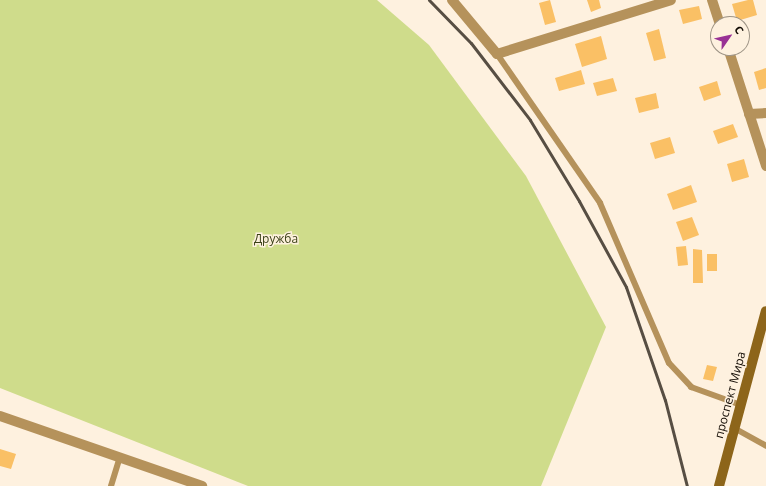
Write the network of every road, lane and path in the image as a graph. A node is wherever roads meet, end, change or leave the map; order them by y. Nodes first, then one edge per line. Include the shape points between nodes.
1 (452, 0) edge
2 (671, 0) edge
3 (712, 0) edge
4 (717, 16) edge
5 (497, 54) junction
6 (731, 56) edge
7 (766, 113) edge
8 (749, 114) junction
9 (766, 166) edge
10 (766, 311) edge
11 (741, 405) junction
12 (0, 416) edge
13 (734, 428) junction
14 (766, 446) edge
15 (120, 457) junction
16 (111, 486) edge
17 (202, 486) edge
18 (719, 486) edge

1 - 5 street
2 - 5 street
3 - 4 street
5 - 11 lane via 600,203 669,363 691,387
6 - 8 street
7 - 8 street
8 - 9 street
10 - 11 main road, проспект Мира
11 - 13 main road, проспект Мира
12 - 15 street
13 - 14 lane
13 - 18 main road, проспект Мира
15 - 16 lane
15 - 17 street

